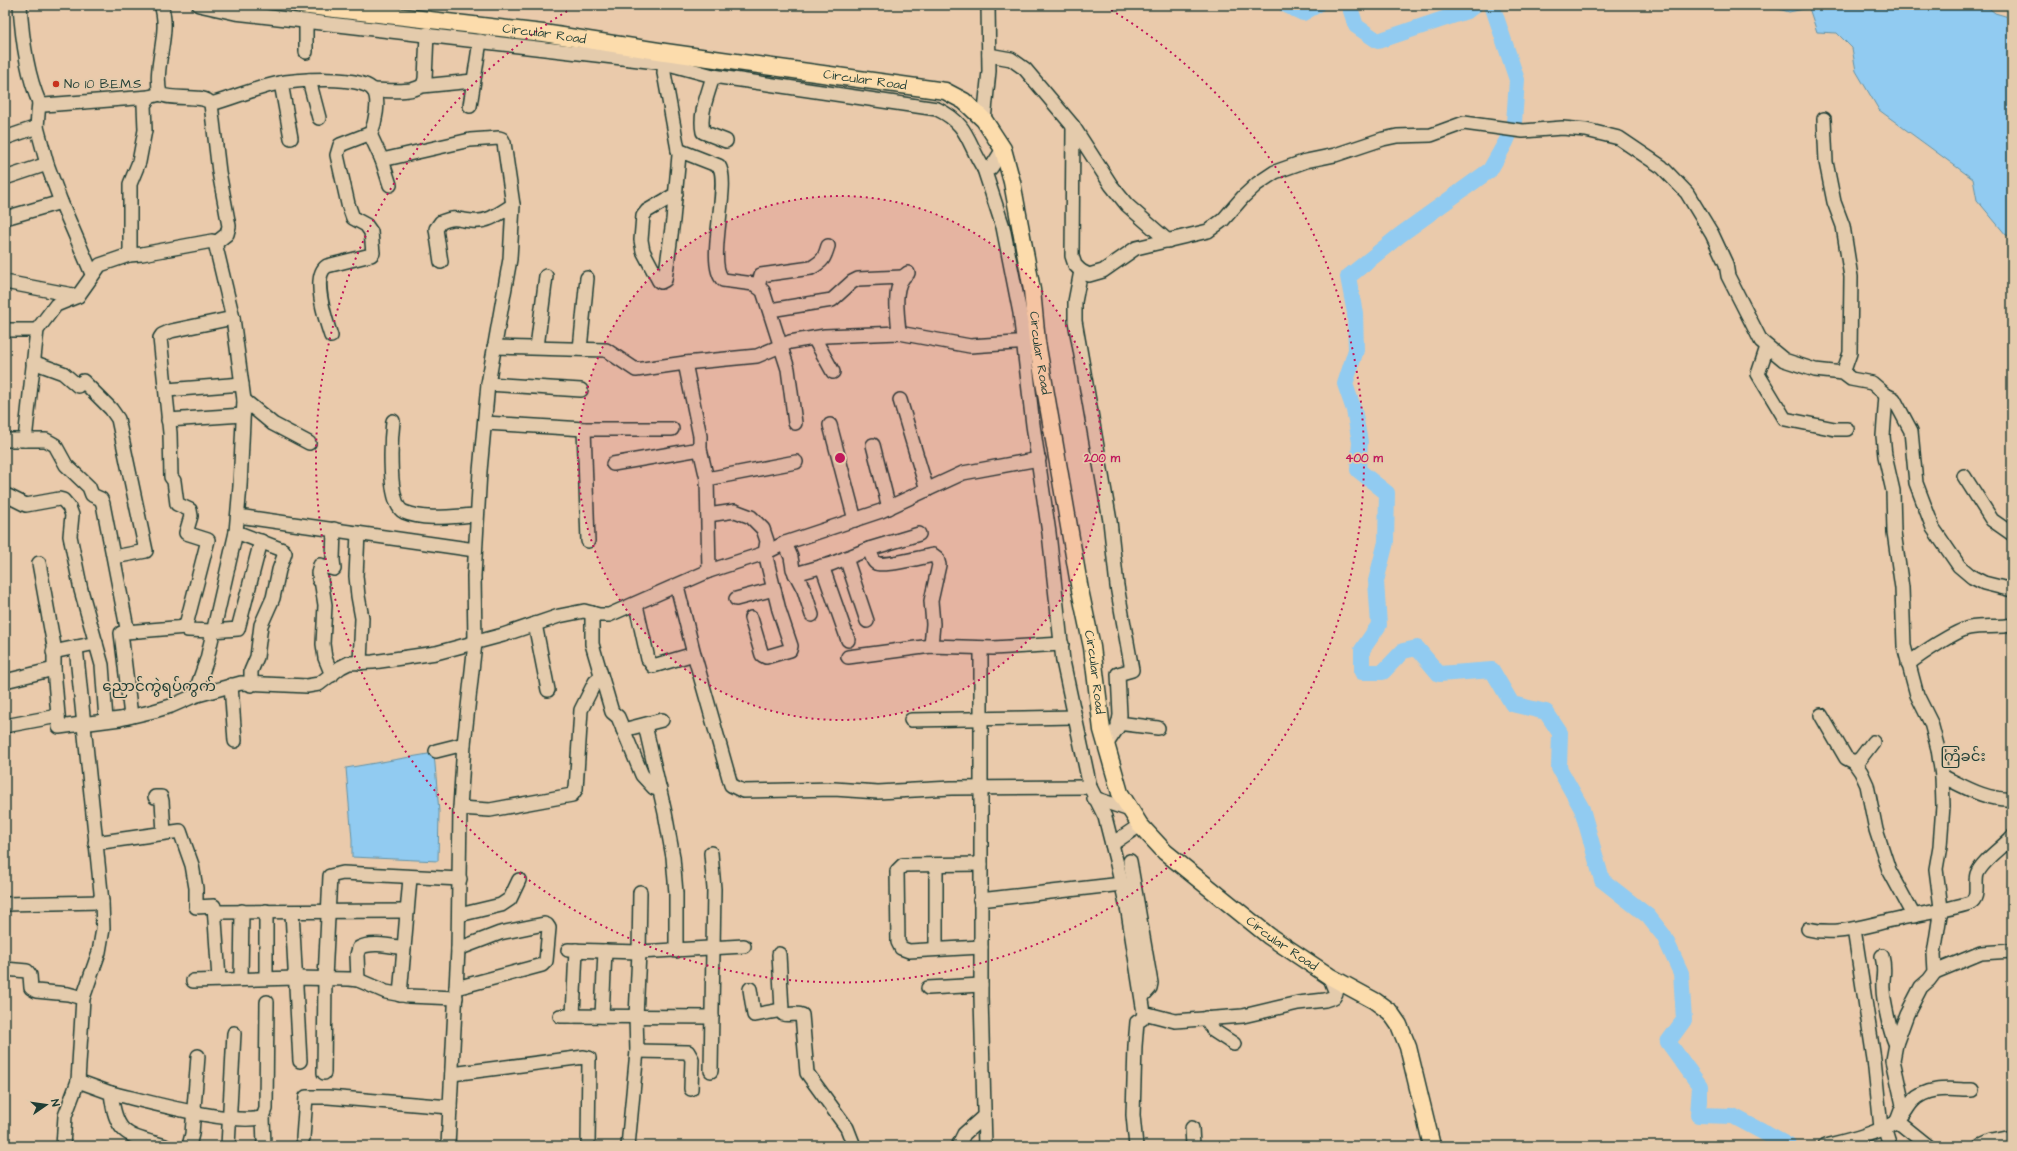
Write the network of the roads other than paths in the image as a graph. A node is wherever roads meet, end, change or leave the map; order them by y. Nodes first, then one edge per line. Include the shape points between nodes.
1 (20, 5) edge
2 (161, 5) edge
3 (199, 5) edge
4 (300, 5) edge
5 (988, 5) edge
6 (306, 21) junction
7 (427, 34) junction
8 (480, 40) junction
9 (306, 52) dead end
10 (989, 55) junction
11 (665, 58) junction
12 (713, 76) junction
13 (309, 80) junction
14 (474, 81) junction
15 (281, 83) junction
16 (422, 86) junction
17 (373, 90) junction
18 (154, 95) junction
19 (39, 102) junction
20 (211, 104) junction
21 (470, 106) dead end
22 (319, 118) dead end
23 (1824, 119) dead end
24 (984, 120) junction
25 (1073, 126) junction
26 (37, 127) junction
27 (370, 134) junction
28 (5, 138) edge
29 (291, 138) dead end
30 (726, 141) dead end
31 (1003, 149) junction
32 (678, 150) junction
33 (382, 160) junction
34 (47, 164) junction
35 (984, 169) junction
36 (5, 178) edge
37 (390, 185) dead end
38 (676, 194) junction
39 (61, 202) junction
40 (513, 205) junction
41 (5, 218) edge
42 (1168, 241) junction
43 (217, 242) junction
44 (828, 246) dead end
45 (129, 255) junction
46 (442, 262) dead end
47 (1081, 271) junction
48 (92, 274) junction
49 (546, 276) dead end
50 (587, 278) dead end
51 (5, 282) edge
52 (758, 287) junction
53 (78, 296) junction
54 (770, 310) junction
55 (233, 318) junction
56 (5, 330) edge
57 (38, 330) junction
58 (899, 333) junction
59 (331, 336) dead end
60 (814, 338) junction
61 (1031, 342) junction
62 (781, 346) junction
63 (494, 347) junction
64 (537, 347) junction
65 (1768, 347) junction
66 (580, 348) junction
67 (33, 362) junction
68 (685, 363) junction
69 (833, 372) dead end
70 (1843, 373) junction
71 (242, 384) junction
72 (488, 384) junction
73 (167, 390) junction
74 (581, 390) dead end
75 (1886, 395) junction
76 (244, 400) junction
77 (900, 400) dead end
78 (243, 415) junction
79 (168, 420) junction
80 (393, 421) dead end
81 (485, 423) junction
82 (795, 423) dead end
83 (830, 425) dead end
84 (584, 429) junction
85 (672, 429) dead end
86 (1848, 429) dead end
87 (5, 440) edge
88 (25, 440) junction
89 (308, 443) dead end
90 (874, 445) dead end
91 (700, 449) junction
92 (1039, 458) junction
93 (796, 462) dead end
94 (613, 464) dead end
95 (1964, 476) dead end
96 (707, 479) junction
97 (927, 490) junction
98 (5, 498) edge
99 (889, 508) junction
100 (478, 515) junction
101 (708, 515) junction
102 (238, 516) junction
103 (855, 520) junction
104 (334, 529) junction
105 (236, 532) junction
106 (358, 533) junction
107 (919, 534) dead end
108 (2012, 534) edge
109 (261, 541) junction
110 (588, 541) dead end
111 (785, 544) junction
112 (869, 549) junction
113 (475, 550) junction
114 (765, 553) junction
115 (114, 557) junction
116 (846, 558) junction
117 (39, 563) dead end
118 (822, 566) junction
119 (709, 571) junction
120 (795, 574) junction
121 (677, 586) junction
122 (774, 589) junction
123 (2012, 590) edge
124 (736, 599) dead end
125 (636, 605) junction
126 (592, 613) junction
127 (812, 615) dead end
128 (751, 618) dead end
129 (867, 621) dead end
130 (535, 624) junction
131 (2012, 625) edge
132 (186, 627) junction
133 (212, 631) junction
134 (126, 632) junction
135 (848, 640) dead end
136 (96, 643) junction
137 (475, 643) junction
138 (1062, 644) junction
139 (931, 646) junction
140 (76, 647) junction
141 (981, 648) junction
142 (53, 652) junction
143 (694, 654) junction
144 (848, 657) dead end
145 (360, 663) junction
146 (1908, 664) junction
147 (54, 669) junction
148 (332, 674) junction
149 (601, 677) junction
150 (5, 682) edge
151 (231, 685) junction
152 (251, 685) junction
153 (548, 690) dead end
154 (194, 696) junction
155 (1821, 715) dead end
156 (58, 716) junction
157 (131, 716) junction
158 (1075, 717) junction
159 (980, 718) junction
160 (106, 720) junction
161 (662, 720) dead end
162 (911, 720) dead end
163 (1118, 723) junction
164 (84, 724) junction
165 (645, 725) junction
166 (5, 726) edge
167 (1158, 728) dead end
168 (623, 730) junction
169 (235, 741) dead end
170 (1873, 742) dead end
171 (464, 744) junction
172 (1106, 745) junction
173 (436, 751) dead end
174 (1854, 762) junction
175 (1942, 776) junction
176 (981, 788) junction
177 (660, 789) junction
178 (1092, 793) junction
179 (156, 797) dead end
180 (2012, 799) edge
181 (460, 808) junction
182 (1130, 810) junction
183 (1140, 824) junction
184 (164, 832) junction
185 (2012, 837) edge
186 (96, 843) junction
187 (1112, 844) junction
188 (711, 853) dead end
189 (1130, 861) dead end
190 (980, 864) junction
191 (936, 865) junction
192 (410, 878) junction
193 (460, 879) junction
194 (519, 880) dead end
195 (1122, 884) junction
196 (640, 892) dead end
197 (980, 900) junction
198 (102, 902) junction
199 (5, 904) edge
200 (242, 911) junction
201 (266, 911) junction
202 (328, 911) junction
203 (1941, 911) junction
204 (216, 912) junction
205 (292, 912) junction
206 (407, 912) junction
207 (459, 915) junction
208 (1914, 916) junction
209 (1808, 929) dead end
210 (1854, 929) junction
211 (744, 946) dead end
212 (980, 947) junction
213 (404, 948) junction
214 (714, 948) junction
215 (458, 949) junction
216 (936, 949) junction
217 (676, 951) junction
218 (2012, 951) edge
219 (605, 952) junction
220 (639, 952) junction
221 (779, 954) dead end
222 (1882, 956) dead end
223 (5, 969) edge
224 (1935, 972) junction
225 (1329, 976) junction
226 (266, 978) junction
227 (296, 978) junction
228 (324, 978) junction
229 (219, 979) junction
230 (241, 979) junction
231 (358, 980) junction
232 (193, 982) dead end
233 (981, 985) junction
234 (928, 988) dead end
235 (750, 989) dead end
236 (456, 993) junction
237 (400, 994) junction
238 (1142, 997) junction
239 (83, 998) junction
240 (267, 1002) dead end
241 (782, 1010) junction
242 (1144, 1013) junction
243 (602, 1016) junction
244 (636, 1017) junction
245 (712, 1017) junction
246 (1206, 1018) junction
247 (234, 1033) dead end
248 (1234, 1044) dead end
249 (1896, 1044) junction
250 (637, 1051) junction
251 (198, 1056) dead end
252 (300, 1061) dead end
253 (711, 1072) dead end
254 (324, 1073) dead end
255 (452, 1074) junction
256 (78, 1081) junction
257 (691, 1088) dead end
258 (1972, 1090) dead end
259 (111, 1093) junction
260 (450, 1108) junction
261 (194, 1112) junction
262 (263, 1117) junction
263 (230, 1118) junction
264 (983, 1118) junction
265 (1897, 1121) junction
266 (1882, 1127) junction
267 (1192, 1128) dead end
268 (2012, 1137) edge
269 (303, 1138) dead end
270 (63, 1146) edge
271 (165, 1146) edge
272 (189, 1146) edge
273 (228, 1146) edge
274 (264, 1146) edge
275 (448, 1146) edge
276 (588, 1146) edge
277 (628, 1146) edge
278 (854, 1146) edge
279 (958, 1146) edge
280 (985, 1146) edge
281 (1136, 1146) edge
282 (1193, 1146) edge
283 (1432, 1146) edge
284 (1826, 1146) edge
285 (1890, 1146) edge
286 (1928, 1146) edge
287 (1981, 1146) edge

1 - 19 street via 22,35
2 - 18 street via 164,18 159,81
3 - 6 street via 235,13
4 - 11 main road, Circular Road via 456,22
5 - 10 street
6 - 7 street
6 - 9 street
7 - 8 street
7 - 16 street via 425,82
8 - 11 street
8 - 14 street
10 - 24 street
10 - 25 street via 1011,59 1025,69
11 - 12 street
11 - 24 main road, Circular Road via 944,91 964,101
11 - 32 street via 664,73
12 - 30 street via 702,112 703,132
12 - 35 street via 937,109 959,124
13 - 15 street
13 - 17 street via 339,80 360,84
13 - 22 street
14 - 16 street
14 - 21 street
15 - 20 street
15 - 29 street
16 - 17 street via 404,90
17 - 27 street via 376,106
18 - 19 street via 44,105
18 - 20 street via 207,100
18 - 45 street via 144,105 145,130 139,162 130,184
19 - 26 street
20 - 43 street via 219,172 229,226 227,234
23 - 70 street via 1826,162 1834,202 1843,226 1851,277 1850,353
24 - 31 main road, Circular Road
25 - 42 street via 1127,205
25 - 47 street via 1072,256 1075,265
26 - 28 street
26 - 34 street
27 - 33 street
27 - 59 street via 340,145 337,151 352,216 369,229 374,250 373,255 327,266 323,270 320,282 322,300
31 - 35 street via 991,168
31 - 61 main road, Circular Road via 1012,182 1032,290
32 - 38 street
32 - 52 street via 721,169 717,263 720,277 723,280 754,284
33 - 37 street
33 - 40 street via 470,140 502,139
34 - 36 street
34 - 39 street
35 - 61 street via 1003,227
38 - 38 street via 665,280 661,282 643,251 643,216
39 - 41 street
39 - 48 street
40 - 46 street via 495,217 473,222 458,218 441,222 436,229
40 - 63 street via 510,259
42 - 47 street via 1136,248 1103,271 1089,274
42 - 65 street via 1208,231 1223,220 1257,184 1275,172 1397,136 1431,135 1464,122 1523,131 1562,128 1586,130 1619,138 1662,167 1687,193 1704,219 1726,264 1728,276 1761,341
43 - 45 street
43 - 55 street via 216,247
44 - 52 street via 823,260 811,268 761,275
45 - 48 street via 102,263
47 - 163 street via 1075,302 1075,321 1109,513 1117,586 1132,670 1118,674
48 - 53 street
49 - 64 street
50 - 66 street
51 - 53 street
52 - 54 street via 763,291
53 - 57 street via 56,305
54 - 58 street via 832,300 858,279 905,274 899,282 897,298
54 - 62 street
55 - 71 street
55 - 73 street via 162,335 160,350
56 - 57 street
57 - 67 street
58 - 60 street
58 - 61 street via 970,346
60 - 62 street
60 - 69 street
61 - 92 street via 1033,425
61 - 172 main road, Circular Road via 1092,648
62 - 68 street via 757,356
62 - 82 street via 788,369
63 - 64 street
63 - 72 street
64 - 66 street
65 - 70 street via 1784,360 1799,366
65 - 86 street via 1758,374 1785,419 1835,429
66 - 68 street via 606,350 636,370
67 - 88 street
67 - 115 street via 63,373 78,386 85,383 118,419 146,551
68 - 91 street via 700,436
70 - 75 street via 1851,379 1872,383
71 - 73 street
71 - 76 street
72 - 74 street
72 - 81 street
73 - 79 street
75 - 123 street via 1898,403 1911,431 1916,483 1933,528 1959,566 1972,577
75 - 146 street via 1884,449 1893,491 1894,532 1902,588 1904,646
76 - 78 street
76 - 89 street via 273,424
77 - 97 street
78 - 79 street
78 - 102 street
79 - 132 street via 171,477 174,481 177,504 190,510 191,516 186,533 208,540
80 - 100 street via 390,467 397,505 403,512 417,516
81 - 84 street
81 - 100 street
83 - 103 street
84 - 85 street
84 - 110 street
87 - 88 street
88 - 115 street via 46,440 56,445 66,465 89,487 92,495 101,499
90 - 99 street
91 - 94 street
91 - 96 street
92 - 97 street via 963,473
92 - 138 street
93 - 96 street
95 - 108 street via 1992,520
96 - 101 street
97 - 99 street
98 - 136 street via 8,496 26,505 59,499 69,507 73,519 70,536
99 - 103 street
100 - 113 street
101 - 114 street via 735,511 751,517 763,529 767,541
101 - 119 street
102 - 104 street
102 - 105 street
103 - 111 street
104 - 106 street
104 - 148 street via 334,569 320,565 318,573 325,606 323,644 325,658
105 - 109 street
105 - 133 street
106 - 113 street
106 - 145 street via 356,576 362,618
107 - 112 street
109 - 133 street via 240,627
109 - 152 street via 283,550 285,556 273,598 261,625 257,657 251,671
111 - 114 street
111 - 120 street via 792,556
112 - 116 street
112 - 139 street via 874,562 878,564 904,562 933,555 937,558 939,565 931,601
113 - 137 street
114 - 119 street
114 - 122 street
115 - 134 street
116 - 118 street
116 - 129 street
117 - 142 street
118 - 120 street
118 - 135 street
119 - 121 street
120 - 127 street via 804,590
121 - 125 street via 647,597
121 - 143 street
122 - 124 street
122 - 128 street via 790,650 762,655
125 - 126 street via 609,615
125 - 143 street via 648,659 653,666
126 - 130 street via 584,611
126 - 149 street via 592,644
130 - 137 street
130 - 153 street
131 - 146 street via 2002,628 1968,628
132 - 133 street via 191,630
132 - 134 street
133 - 154 street
134 - 157 street via 121,633
136 - 140 street
136 - 160 street via 102,665
137 - 145 street via 436,653
137 - 171 street
138 - 141 street
138 - 158 street
139 - 141 street
139 - 144 street
140 - 142 street
140 - 164 street
141 - 159 street
142 - 147 street
143 - 176 street via 732,785 743,791 834,789 878,792
145 - 148 street via 349,663
146 - 175 street via 1917,695 1931,723
147 - 150 street
147 - 156 street
148 - 152 street via 319,684 307,686
149 - 168 street via 612,712 618,717
149 - 181 street via 595,682 581,710 576,789 572,795 490,810
151 - 152 street
151 - 154 street
151 - 169 street
154 - 157 street via 171,706
155 - 174 street via 1846,758
156 - 164 street via 59,727
156 - 166 street
157 - 160 street
158 - 159 street
158 - 178 street
159 - 162 street
159 - 176 street
160 - 164 street
161 - 165 street
163 - 167 street
163 - 172 street
164 - 186 street
165 - 168 street
165 - 177 street
168 - 177 street via 642,775 654,788
170 - 174 street via 1860,759
171 - 173 street
171 - 181 street
172 - 182 main road, Circular Road via 1120,793
174 - 208 street via 1867,786 1888,870
175 - 180 street via 1988,796 2003,800
175 - 203 street via 1942,826 1936,869
176 - 178 street
176 - 190 street
177 - 217 street via 676,893
178 - 182 street
178 - 187 street via 1105,817
179 - 184 street via 161,796
181 - 193 street
182 - 183 main road, Circular Road
183 - 187 street
183 - 225 main road, Circular Road via 1165,852 1268,936
184 - 186 street
184 - 204 street via 180,831 192,865 196,907 214,906
185 - 203 street via 1983,864 1977,875 1974,901
186 - 198 street
187 - 195 street
188 - 214 street
189 - 238 street via 1151,983
190 - 191 street
190 - 197 street
191 - 216 street
191 - 216 street via 903,865 897,871 898,942 901,948 909,951
192 - 193 street
192 - 202 street via 343,873 330,876
192 - 206 street
193 - 207 street
194 - 207 street via 510,899 501,905
195 - 197 street
195 - 238 street
196 - 220 street
197 - 212 street
198 - 199 street
198 - 239 street via 103,928 99,952
200 - 201 street
200 - 204 street
200 - 230 street
201 - 205 street
201 - 226 street
202 - 205 street
202 - 206 street
202 - 228 street
203 - 208 street
203 - 224 street via 1934,954
204 - 229 street
205 - 227 street
206 - 213 street
207 - 215 street
208 - 210 street
209 - 210 street
210 - 266 street
211 - 214 street
212 - 216 street
212 - 233 street
213 - 231 street via 374,945 359,948
213 - 237 street
214 - 217 street
214 - 245 street
215 - 236 street
215 - 236 street via 500,933 544,924 549,928 546,961 542,965
217 - 220 street
218 - 224 street via 1982,953
219 - 220 street
219 - 243 street
219 - 243 street via 572,950 567,1016
220 - 244 street
221 - 241 street
222 - 249 street via 1885,969 1883,995
223 - 239 street via 27,971 30,975 31,988 36,991
224 - 249 street via 1921,987 1906,1014
225 - 246 street via 1336,993 1334,997 1243,1016
225 - 283 main road, Circular Road via 1375,1000 1390,1012 1399,1025 1408,1047
226 - 227 street
226 - 230 street
227 - 228 street
227 - 252 street
228 - 231 street
228 - 254 street
229 - 230 street
229 - 232 street
231 - 237 street via 386,992
233 - 234 street
233 - 264 street
235 - 241 street via 754,1016
236 - 237 street
236 - 255 street
238 - 242 street
239 - 256 street
240 - 262 street via 266,1103
241 - 278 street via 783,1014 802,1015 807,1073 847,1128
242 - 246 street via 1175,1021
242 - 281 street via 1142,1019 1137,1022 1135,1046 1133,1115
243 - 244 street
244 - 245 street
244 - 250 street
245 - 253 street
246 - 248 street via 1214,1032
247 - 263 street
249 - 265 street via 1893,1060 1903,1105
250 - 257 street via 688,1052 692,1059
250 - 277 street
251 - 261 street
255 - 260 street
255 - 276 street via 589,1058
256 - 259 street
256 - 270 street via 65,1116
258 - 265 street via 1936,1090 1923,1094 1913,1100
259 - 261 street
259 - 271 street via 112,1106 118,1124 124,1132
260 - 269 street via 306,1097
260 - 275 street
261 - 263 street
261 - 272 street
262 - 263 street via 257,1120
262 - 274 street
263 - 273 street
264 - 279 street via 964,1134
264 - 280 street
265 - 266 street
265 - 286 street
266 - 284 street
266 - 285 street
267 - 282 street
268 - 287 street

